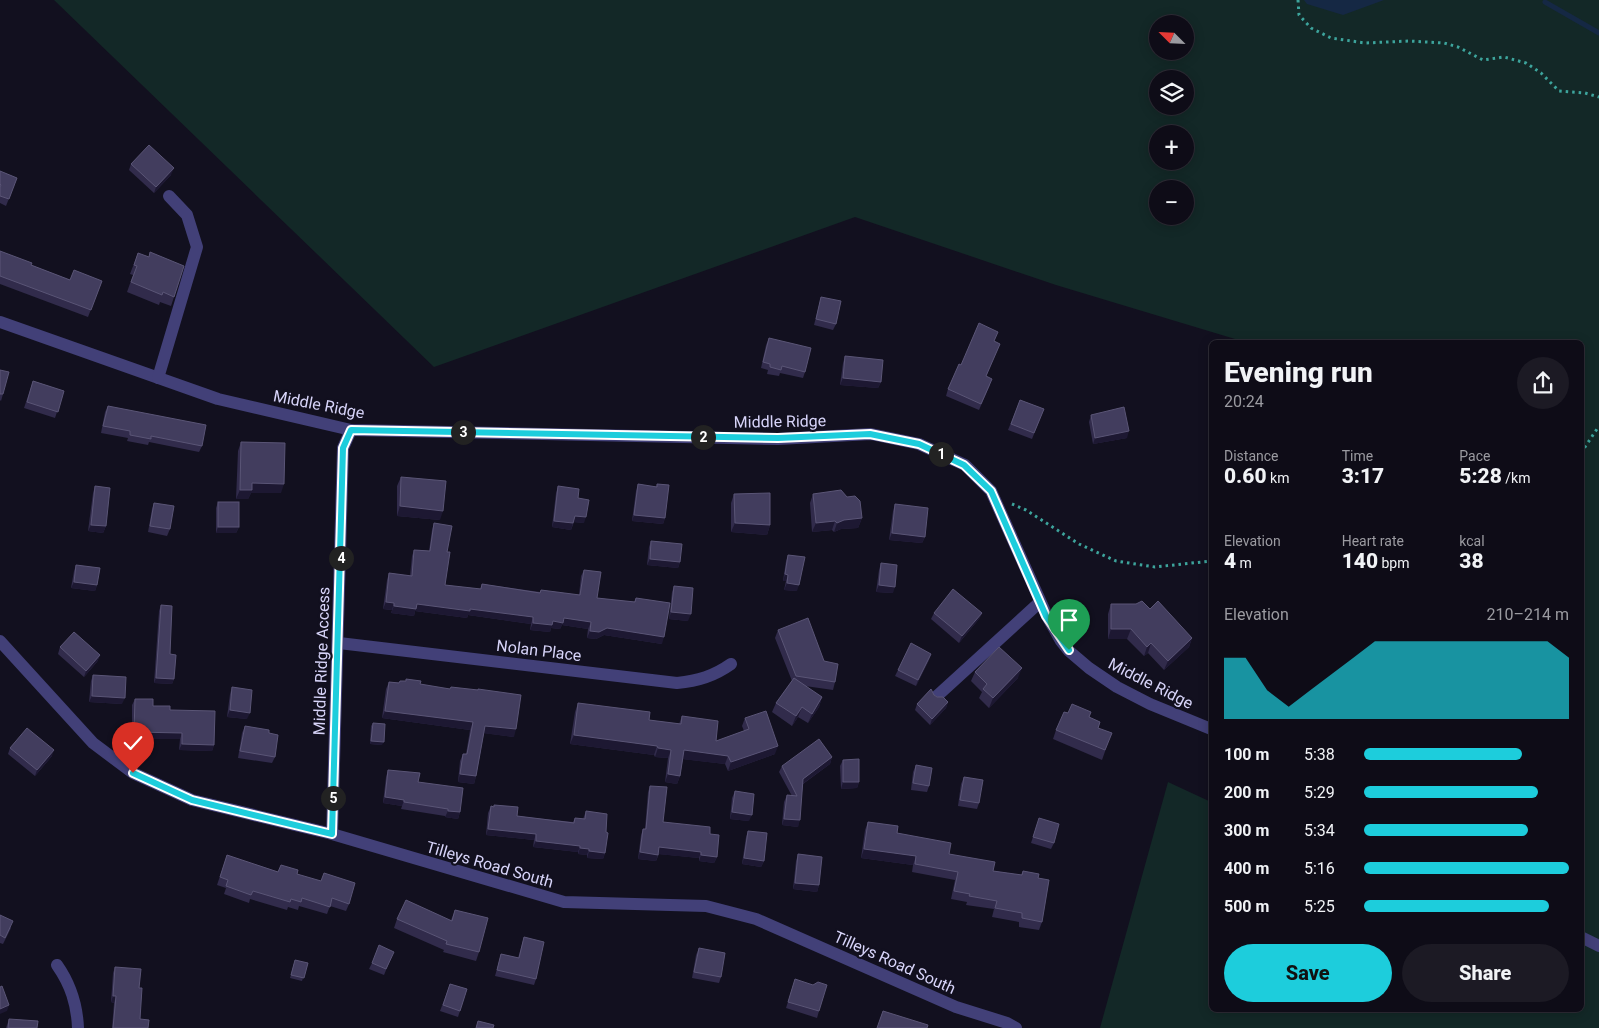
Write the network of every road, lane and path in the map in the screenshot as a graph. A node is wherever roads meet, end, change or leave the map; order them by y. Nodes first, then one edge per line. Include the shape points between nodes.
1 (1298, 0) edge
2 (1599, 97) edge
3 (169, 196) dead end
4 (0, 322) edge
5 (158, 378) junction
6 (1599, 426) edge
7 (351, 430) junction
8 (1584, 448) edge
9 (993, 495) junction
10 (1209, 560) edge
11 (1040, 602) junction
12 (0, 641) edge
13 (338, 642) junction
14 (731, 664) dead end
15 (937, 696) edge
16 (1209, 728) edge
17 (332, 834) junction
18 (1584, 938) edge
19 (1599, 946) edge
20 (57, 966) dead end
21 (78, 1028) edge
22 (1016, 1028) edge

1 - 2 path via 1299,15 1311,28 1331,38 1365,43 1444,43 1483,60 1504,57 1526,63 1559,91
3 - 5 street via 187,215 196,247
4 - 5 street, Middle Ridge
5 - 7 street, Middle Ridge via 218,398
6 - 8 path
7 - 9 street, Middle Ridge via 778,438 870,434 919,444 964,465
7 - 13 street, Middle Ridge Access via 343,448
9 - 10 path via 1116,561 1155,567
9 - 11 street, Middle Ridge
11 - 15 street
11 - 16 street, Middle Ridge via 1061,641 1089,668 1133,695
12 - 17 street, Tilleys Road South via 93,743 133,773 192,800
13 - 14 street, Nolan Place via 677,683 710,677
13 - 17 street, Middle Ridge Access
17 - 22 street, Tilleys Road South via 564,902 706,906 756,919 956,1007
18 - 19 street
20 - 21 street via 74,995

